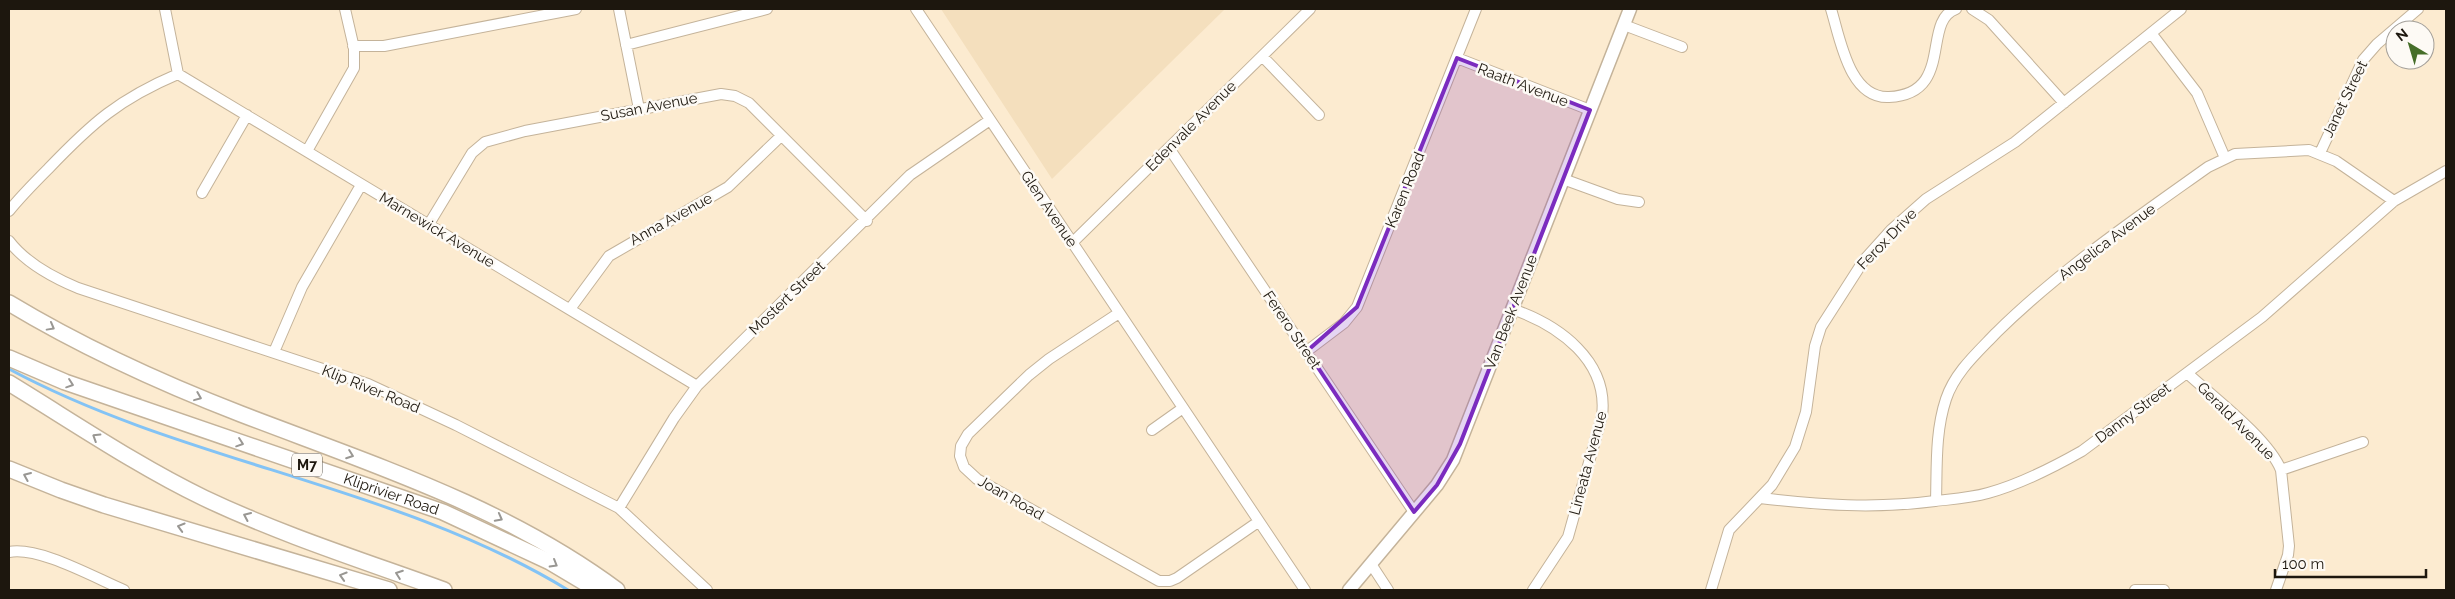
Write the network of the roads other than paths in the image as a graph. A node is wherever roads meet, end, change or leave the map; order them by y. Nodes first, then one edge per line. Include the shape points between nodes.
1 (165, 9) edge
2 (345, 9) edge
3 (576, 9) edge
4 (619, 9) edge
5 (768, 9) edge
6 (916, 9) edge
7 (1310, 9) edge
8 (1476, 9) edge
9 (1630, 9) edge
10 (1831, 9) edge
11 (1956, 9) edge
12 (1972, 9) edge
13 (2181, 9) edge
14 (2418, 9) edge
15 (1624, 25) junction
16 (2151, 33) junction
17 (626, 45) junction
18 (353, 46) junction
19 (1682, 47) dead end
20 (1262, 56) junction
21 (1457, 58) junction
22 (178, 74) junction
23 (2064, 103) junction
24 (639, 109) junction
25 (1590, 110) junction
26 (247, 115) junction
27 (1319, 115) dead end
28 (990, 120) junction
29 (781, 136) junction
30 (1169, 148) junction
31 (307, 151) junction
32 (2320, 153) junction
33 (2225, 158) junction
34 (2446, 171) edge
35 (1563, 179) junction
36 (361, 185) junction
37 (202, 193) dead end
38 (2394, 201) junction
39 (1639, 202) dead end
40 (9, 211) edge
41 (867, 221) junction
42 (429, 224) junction
43 (9, 241) edge
44 (1072, 243) junction
45 (9, 303) edge
46 (1512, 309) junction
47 (570, 310) junction
48 (1119, 314) junction
49 (1307, 351) junction
50 (274, 352) junction
51 (9, 358) edge
52 (2187, 373) junction
53 (9, 383) edge
54 (696, 386) junction
55 (1182, 408) junction
56 (1152, 430) dead end
57 (2362, 442) dead end
58 (9, 469) edge
59 (2281, 470) junction
60 (1760, 498) junction
61 (1936, 501) junction
62 (618, 508) junction
63 (1414, 512) junction
64 (1258, 522) junction
65 (9, 552) edge
66 (1371, 564) junction
67 (124, 590) edge
68 (389, 590) edge
69 (444, 590) edge
70 (597, 590) edge
71 (617, 590) edge
72 (707, 590) edge
73 (1305, 590) edge
74 (1349, 590) edge
75 (1388, 590) edge
76 (1533, 590) edge
77 (1712, 590) edge
78 (2134, 590) edge
79 (2164, 590) edge
80 (2276, 590) edge

1 - 22 street
2 - 18 street
3 - 18 street via 384,46
4 - 17 street
5 - 17 street
6 - 28 street, Glen Avenue
7 - 20 street, Edenvale Avenue
8 - 21 street, Karen Road
9 - 15 street, Van Beek Avenue
10 - 11 street via 1858,85 1880,98 1909,92 1927,78 1932,69 1941,25 1946,16
12 - 23 street via 1989,20
13 - 16 street, Ferox Drive
14 - 32 street, Janet Street via 2363,60
15 - 19 street
15 - 25 street, Van Beek Avenue
16 - 23 street, Ferox Drive
16 - 33 street via 2198,93
17 - 24 street
18 - 31 street via 355,62 352,74
20 - 27 street
20 - 30 street, Edenvale Avenue
21 - 25 street, Raath Avenue
21 - 49 street, Karen Road via 1357,307 1339,327
22 - 26 street, Marnewick Avenue
22 - 40 street via 135,94 96,120
23 - 60 street, Ferox Drive via 2014,142 1926,200 1891,230 1864,260 1821,327 1801,432 1784,467
24 - 29 street, Susan Avenue via 728,95 749,103
24 - 42 street, Susan Avenue via 485,142 472,153
25 - 35 street, Van Beek Avenue
26 - 31 street, Marnewick Avenue
26 - 37 street
28 - 41 street, Mostert Street via 917,169
28 - 44 street, Glen Avenue
29 - 41 street, Susan Avenue
29 - 47 street, Anna Avenue via 728,187 609,256
30 - 44 street, Edenvale Avenue
30 - 49 street, Ferero Street
31 - 36 street, Marnewick Avenue
32 - 33 street, Angelica Avenue via 2273,150
32 - 38 street, Angelica Avenue
33 - 61 street, Angelica Avenue via 2168,195 2051,284 1967,363 1950,392 1941,420
34 - 38 street, Danny Street
35 - 39 street via 1611,197
35 - 46 street, Van Beek Avenue
36 - 42 street, Marnewick Avenue
36 - 50 street via 302,287
38 - 52 street, Danny Street via 2289,295
41 - 54 street, Mostert Street
42 - 47 street, Marnewick Avenue
43 - 50 street, Klip River Road via 48,272 78,288
44 - 48 street, Glen Avenue
45 -> 71 main road via 115,360 177,388 451,494 540,541
46 - 63 street, Van Beek Avenue via 1453,460
46 - 76 street, Lineata Avenue via 1554,327 1572,342 1596,375 1603,399 1602,416 1568,537
47 - 54 street, Marnewick Avenue
48 - 55 street, Glen Avenue
48 - 64 street, Joan Road via 1038,367 977,426 961,446 964,467 977,479 1036,514 1159,581 1177,578
49 - 63 street, Ferero Street
50 - 62 street, Klip River Road via 402,399
51 -> 70 main road, Kliprivier Road / M7 via 65,382 443,512 550,562
52 - 59 street, Gerald Avenue via 2267,448
52 - 61 street, Danny Street via 2082,451 2052,468 1988,493
69 -> 53 main road via 262,524 205,498 138,463
54 - 62 street, Mostert Street
55 - 56 street
55 - 64 street, Glen Avenue
57 - 59 street
68 -> 58 main road via 104,505
59 - 80 street, Gerald Avenue via 2289,546
60 - 61 street, Danny Street via 1849,506 1894,506
60 - 77 street, Ferox Drive via 1729,530
62 - 72 street, Klip River Road
63 - 66 street, Van Beek Avenue
64 - 73 street, Glen Avenue
65 - 67 street via 35,553
66 - 74 street, Van Beek Avenue
66 - 75 street
78 - 79 street

